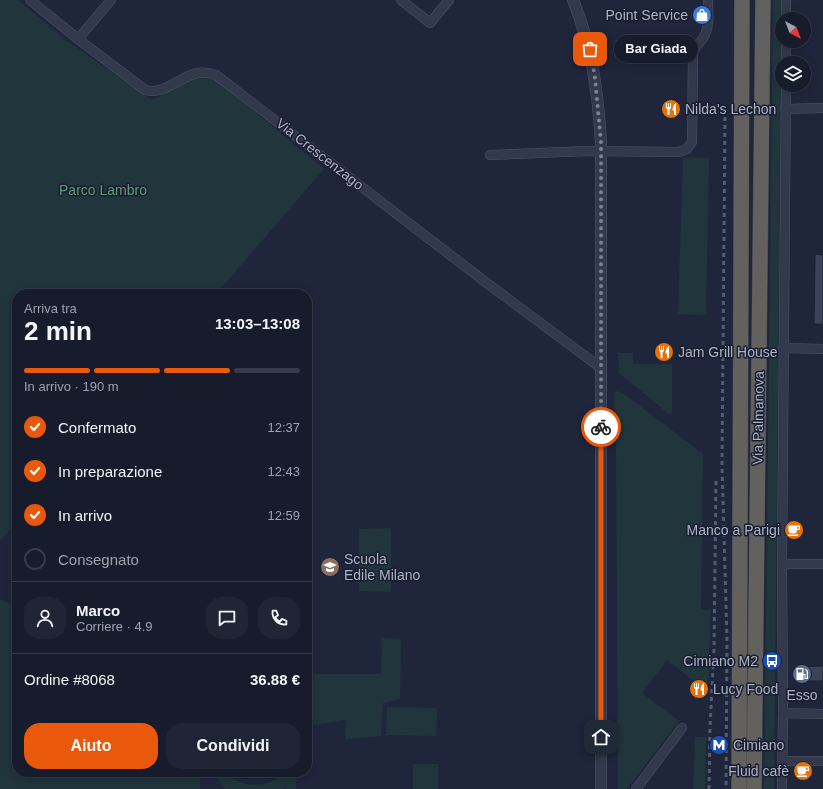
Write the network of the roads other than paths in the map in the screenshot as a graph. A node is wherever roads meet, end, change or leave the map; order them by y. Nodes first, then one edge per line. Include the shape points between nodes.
1 (30, 0) edge
2 (110, 0) edge
3 (401, 0) edge
4 (449, 0) edge
5 (573, 0) edge
6 (708, 0) edge
7 (742, 0) edge
8 (763, 0) edge
9 (786, 0) edge
10 (786, 12) edge
11 (78, 39) junction
12 (786, 92) edge
13 (823, 108) edge
14 (785, 109) junction
15 (601, 151) junction
16 (490, 155) dead end
17 (783, 348) junction
18 (823, 349) edge
19 (601, 368) junction
20 (782, 564) junction
21 (823, 564) edge
22 (783, 713) junction
23 (823, 714) edge
24 (682, 728) dead end
25 (783, 761) junction
26 (823, 762) edge
27 (601, 789) edge
28 (636, 789) edge
29 (739, 789) edge
30 (754, 789) edge
31 (782, 789) edge

1 - 11 street, Via Crescenzago
2 - 11 street
3 - 4 street via 429,23
5 - 15 street via 593,63
6 - 15 street via 707,28 693,54 690,147 679,152
7 - 29 highway, Via Palmanova
8 - 30 highway, Via Palmanova
9 - 10 street
11 - 19 street, Via Crescenzago via 137,86 149,91 162,90 200,72 216,75
12 - 14 street, Via Palmanova
13 - 14 street
14 - 17 street, Via Palmanova
15 - 16 street
15 - 19 street
17 - 18 street
17 - 20 street, Via Palmanova
19 - 27 street
20 - 21 street
20 - 22 street, Via Palmanova
22 - 23 street
22 - 25 street, Via Palmanova
24 - 28 street
25 - 26 street
25 - 31 street, Via Palmanova

